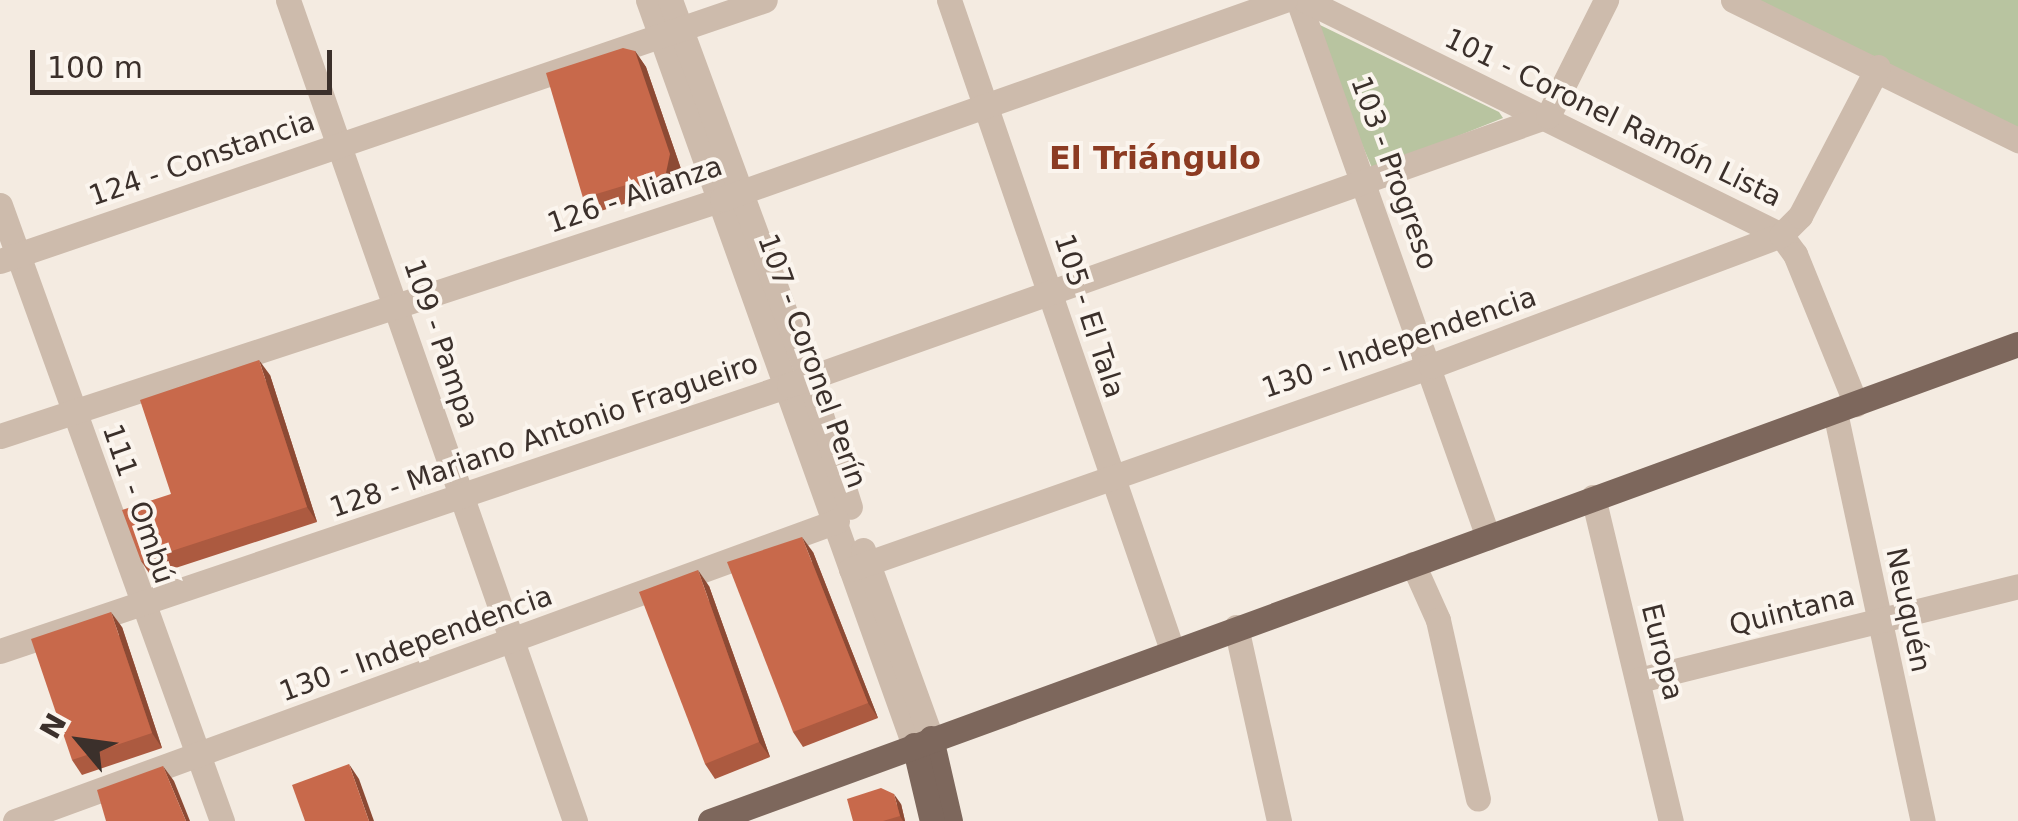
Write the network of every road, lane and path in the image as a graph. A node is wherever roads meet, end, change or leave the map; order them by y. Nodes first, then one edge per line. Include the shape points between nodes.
1 (288, 0) edge
2 (648, 0) edge
3 (670, 0) edge
4 (765, 0) edge
5 (949, 0) edge
6 (1285, 0) edge
7 (1302, 0) edge
8 (1606, 0) edge
9 (1733, 0) edge
10 (671, 32) junction
11 (1878, 67) junction
12 (986, 104) junction
13 (1548, 116) junction
14 (2018, 140) edge
15 (338, 142) junction
16 (1366, 181) junction
17 (732, 196) junction
18 (0, 205) edge
19 (1780, 235) junction
20 (9, 258) edge
21 (1051, 294) junction
22 (398, 306) junction
23 (2018, 344) edge
24 (1431, 366) junction
25 (799, 381) junction
26 (1845, 408) junction
27 (75, 410) junction
28 (0, 436) edge
29 (1111, 474) junction
30 (460, 496) junction
31 (1593, 497) junction
32 (838, 521) junction
33 (1488, 537) junction
34 (1413, 564) junction
35 (859, 566) junction
36 (2018, 586) edge
37 (140, 602) junction
38 (1880, 619) junction
39 (1236, 627) junction
40 (509, 644) junction
41 (1172, 650) junction
42 (0, 651) edge
43 (1639, 680) junction
44 (923, 742) junction
45 (198, 754) junction
46 (1478, 799) dead end
47 (15, 821) edge
48 (222, 821) edge
49 (575, 821) edge
50 (710, 821) edge
51 (932, 821) edge
52 (950, 821) edge
53 (1278, 821) edge
54 (1672, 821) edge
55 (1923, 821) edge

1 - 15 street, 109 - Pampa
2 - 10 street, 107 - Coronel Perín
3 - 10 street, 107 - Coronel Perín
4 - 10 street, 124 - Constancia
5 - 12 street, 105 - El Tala
6 - 12 street, 126 - Alianza
7 - 13 street, 101 - Coronel Ramón Lista
7 - 16 street, 103 - Progreso
8 - 13 street
9 - 11 street
10 - 15 street, 124 - Constancia
10 - 17 street, 107 - Coronel Perín
11 - 14 street
11 - 19 street via 1800,216
12 - 17 street, 126 - Alianza
12 - 21 street, 105 - El Tala
13 - 16 street, 128 - Mariano Antonio Fragueiro
13 - 19 street, 101 - Coronel Ramón Lista
15 - 20 street, 124 - Constancia
15 - 22 street, 109 - Pampa
16 - 21 street, 128 - Mariano Antonio Fragueiro
16 - 24 street, 103 - Progreso
17 - 22 street, 126 - Alianza
17 - 25 street, 107 - Coronel Perín
18 - 20 street, 111 - Ombú
19 - 24 street, 130 - Independencia
19 - 26 street, 101 - Coronel Ramón Lista via 1795,254
20 - 27 street, 111 - Ombú
21 - 25 street, 128 - Mariano Antonio Fragueiro
21 - 29 street, 105 - El Tala
22 - 27 street, 126 - Alianza
22 - 30 street, 109 - Pampa
23 - 26 main road
24 - 29 street, 130 - Independencia
24 - 33 street, 103 - Progreso
25 - 30 street, 128 - Mariano Antonio Fragueiro
25 - 32 street, 107 - Coronel Perín
25 - 35 street, 107 - Coronel Perín
26 - 31 main road
26 - 38 street, Neuquén
27 - 28 street, 126 - Alianza
27 - 37 street, 111 - Ombú
29 - 35 street, 130 - Independencia
29 - 41 street, 105 - El Tala
30 - 37 street, 128 - Mariano Antonio Fragueiro
30 - 40 street, 109 - Pampa
31 - 33 main road
31 - 43 street, Europa
32 - 35 street, 107 - Coronel Perín
32 - 40 street, 130 - Independencia
33 - 34 main road
34 - 39 main road
34 - 46 street via 1438,620
35 - 44 street, 107 - Coronel Perín
36 - 38 street, Quintana
37 - 42 street, 128 - Mariano Antonio Fragueiro
37 - 45 street, 111 - Ombú
38 - 43 street, Quintana
38 - 55 street, Neuquén
39 - 41 main road
39 - 53 street
40 - 45 street, 130 - Independencia
40 - 49 street, 109 - Pampa
41 - 44 main road
43 - 54 street, Europa
44 - 50 main road
44 - 51 main road
44 - 52 main road
45 - 47 street, 130 - Independencia
45 - 48 street, 111 - Ombú

